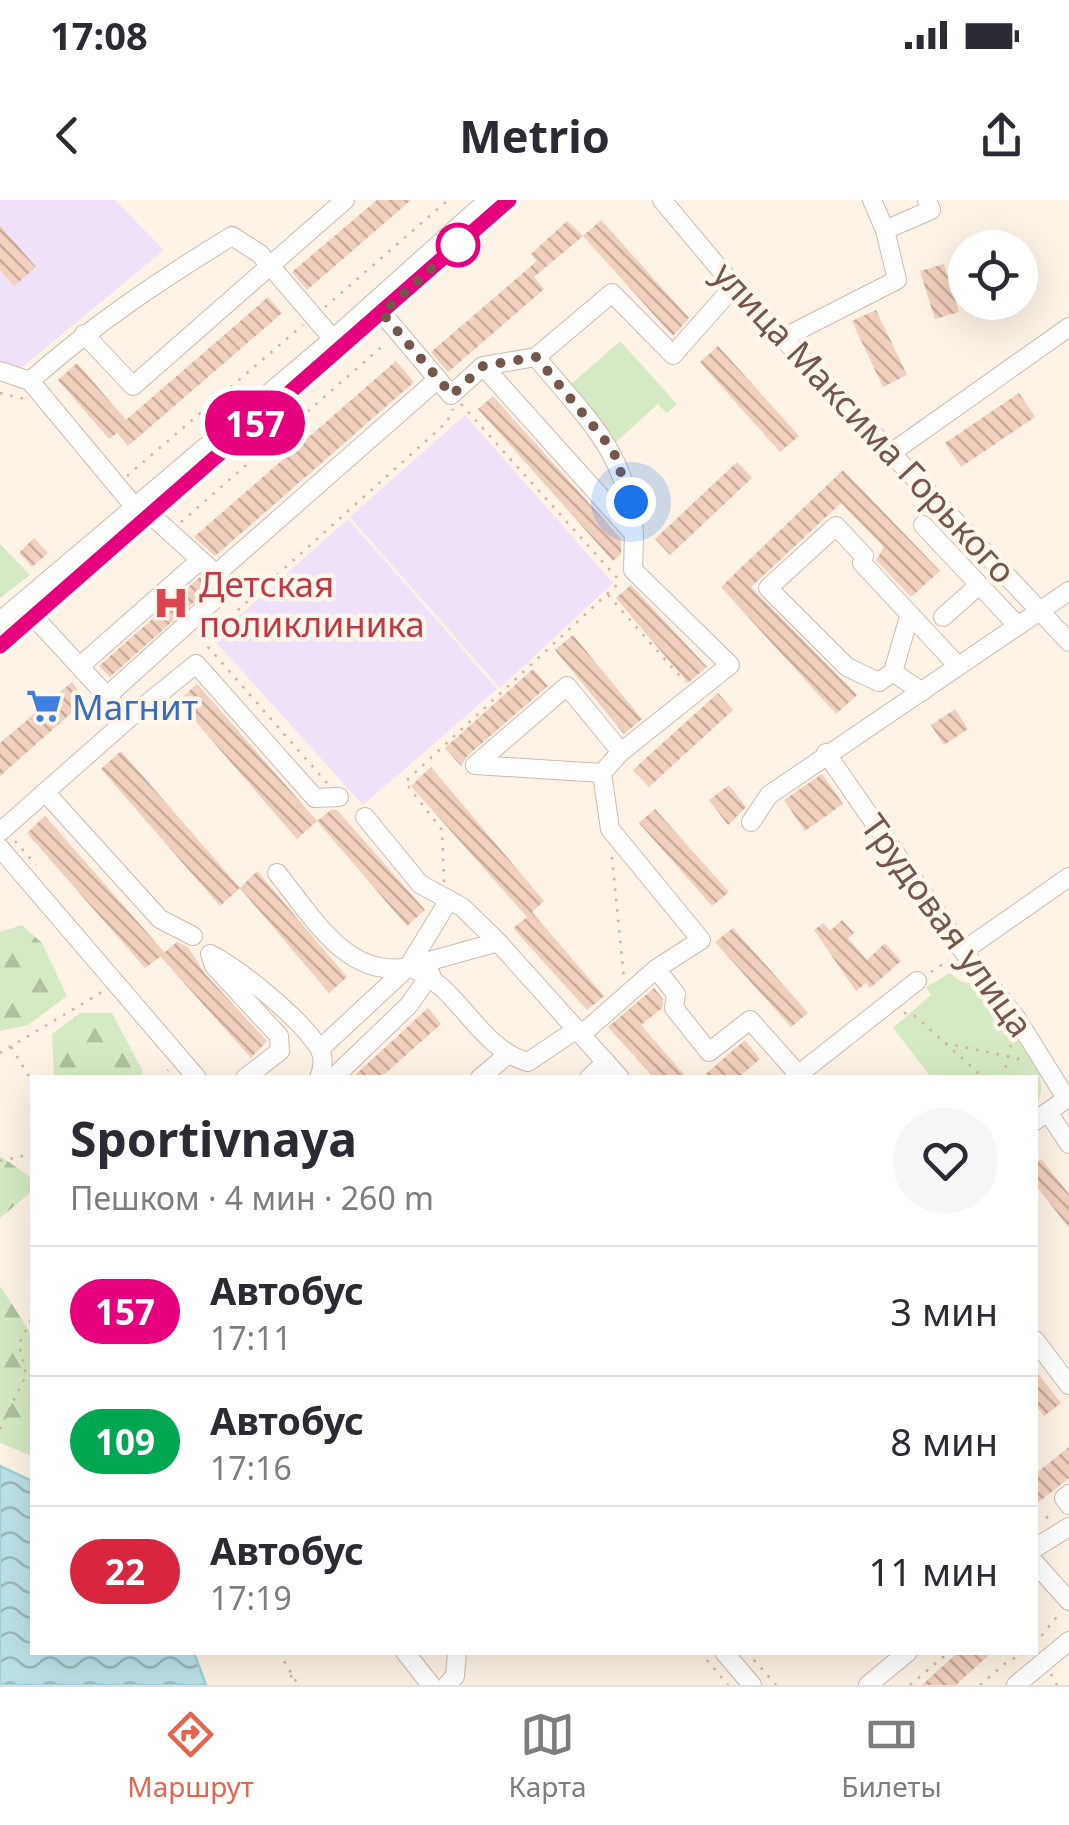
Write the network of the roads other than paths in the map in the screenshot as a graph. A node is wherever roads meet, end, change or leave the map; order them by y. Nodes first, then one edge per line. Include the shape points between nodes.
1 (346, 200) edge
2 (488, 200) edge
3 (509, 200) edge
4 (662, 200) edge
5 (872, 200) edge
6 (927, 200) edge
7 (885, 230) junction
8 (270, 265) junction
9 (734, 286) junction
10 (382, 313) junction
11 (1069, 326) edge
12 (84, 334) junction
13 (783, 338) junction
14 (333, 339) junction
15 (536, 357) junction
16 (483, 366) junction
17 (0, 371) edge
18 (438, 379) junction
19 (30, 381) junction
20 (891, 453) junction
21 (142, 510) junction
22 (922, 525) dead end
23 (634, 534) junction
24 (198, 562) junction
25 (978, 586) junction
26 (1069, 591) edge
27 (217, 597) dead end
28 (1042, 609) junction
29 (34, 617) junction
30 (910, 617) junction
31 (943, 617) dead end
32 (0, 621) edge
33 (1017, 625) junction
34 (1069, 642) edge
35 (0, 646) edge
36 (80, 666) junction
37 (958, 666) junction
38 (893, 672) junction
39 (922, 692) junction
40 (107, 696) junction
41 (128, 719) junction
42 (621, 752) junction
43 (826, 753) junction
44 (602, 773) junction
45 (45, 792) junction
46 (339, 797) road end
47 (365, 816) dead end
48 (751, 822) dead end
49 (0, 832) edge
50 (0, 848) edge
51 (277, 873) dead end
52 (1069, 877) edge
53 (455, 904) junction
54 (193, 936) dead end
55 (498, 942) junction
56 (962, 950) junction
57 (408, 967) junction
58 (656, 969) junction
59 (431, 974) junction
60 (917, 981) road end
61 (580, 1032) junction
62 (320, 1048) junction
63 (506, 1056) junction
64 (606, 1062) junction
65 (194, 1075) edge
66 (249, 1075) edge
67 (320, 1075) edge
68 (336, 1075) edge
69 (484, 1075) edge
70 (592, 1075) edge
71 (617, 1075) edge
72 (795, 1075) edge
73 (797, 1075) edge
74 (1068, 1098) edge
75 (1041, 1117) edge
76 (1069, 1144) edge
77 (1038, 1343) edge
78 (1065, 1372) edge
79 (1069, 1494) edge
80 (1069, 1505) edge
81 (1069, 1527) edge
82 (1038, 1546) edge
83 (1038, 1567) edge
84 (1065, 1607) edge
85 (1069, 1640) edge
86 (408, 1655) edge
87 (457, 1655) edge
88 (727, 1655) edge
89 (904, 1655) edge
90 (431, 1685) edge
91 (446, 1685) edge
92 (752, 1685) edge
93 (868, 1685) edge
94 (1016, 1685) edge

1 - 8 street
2 - 14 street
3 - 10 street
4 - 9 street, улица Максима Горького
5 - 7 street
6 - 7 street via 930,210
7 - 13 street via 897,280
8 - 12 street via 232,236
8 - 12 street via 133,386
8 - 14 street
9 - 13 street, улица Максима Горького
9 - 15 street via 673,355 612,293
10 - 18 street
10 - 21 street
11 - 20 street
12 - 19 street
13 - 20 street, улица Максима Горького
14 - 21 street
15 - 16 street
15 - 23 street via 613,450
16 - 18 street via 452,395
16 - 23 street
17 - 19 street
18 - 24 street via 216,574
19 - 21 street
20 - 28 street, улица Максима Горького
21 - 24 street
21 - 29 street
21 - 32 street
22 - 25 street
23 - 42 street via 633,570 730,665
24 - 36 street
25 - 31 street
25 - 33 street
26 - 28 street
27 - 40 street
28 - 33 street
28 - 34 street, улица Максима Горького
29 - 35 street
29 - 36 street
30 - 37 street
30 - 38 street
30 - 38 street via 836,526 768,588 847,667 878,682
33 - 37 street
36 - 40 street
37 - 39 street
38 - 39 street
39 - 43 street
40 - 41 street
41 - 45 street
41 - 46 street via 196,664 315,798
42 - 44 street
42 - 44 street via 567,686 474,765
43 - 48 street via 768,795
43 - 56 street, Трудовая улица
44 - 58 street via 610,830 701,940
45 - 49 street
45 - 54 street via 160,920
47 - 53 street via 420,884
50 - 65 street
51 - 57 street via 346,956 388,971
52 - 56 street
53 - 55 street
53 - 57 street
55 - 57 street
55 - 61 street
56 - 74 street, Трудовая улица
57 - 59 street
57 - 62 street
58 - 61 street
58 - 72 street via 676,994 674,1008 709,1052 750,1020
59 - 63 street
59 - 68 street via 408,1006
60 - 73 street
61 - 63 street via 528,1062
61 - 64 street
62 - 66 street via 273,1000 210,954 279,1036 280,1051
62 - 67 street
63 - 69 street
64 - 70 street
64 - 71 street
74 - 75 street
75 - 76 street
77 - 78 street
79 - 80 street
81 - 82 street
83 - 84 street
85 - 94 street
86 - 90 street
87 - 91 street via 455,1676
88 - 92 street
89 - 93 street

